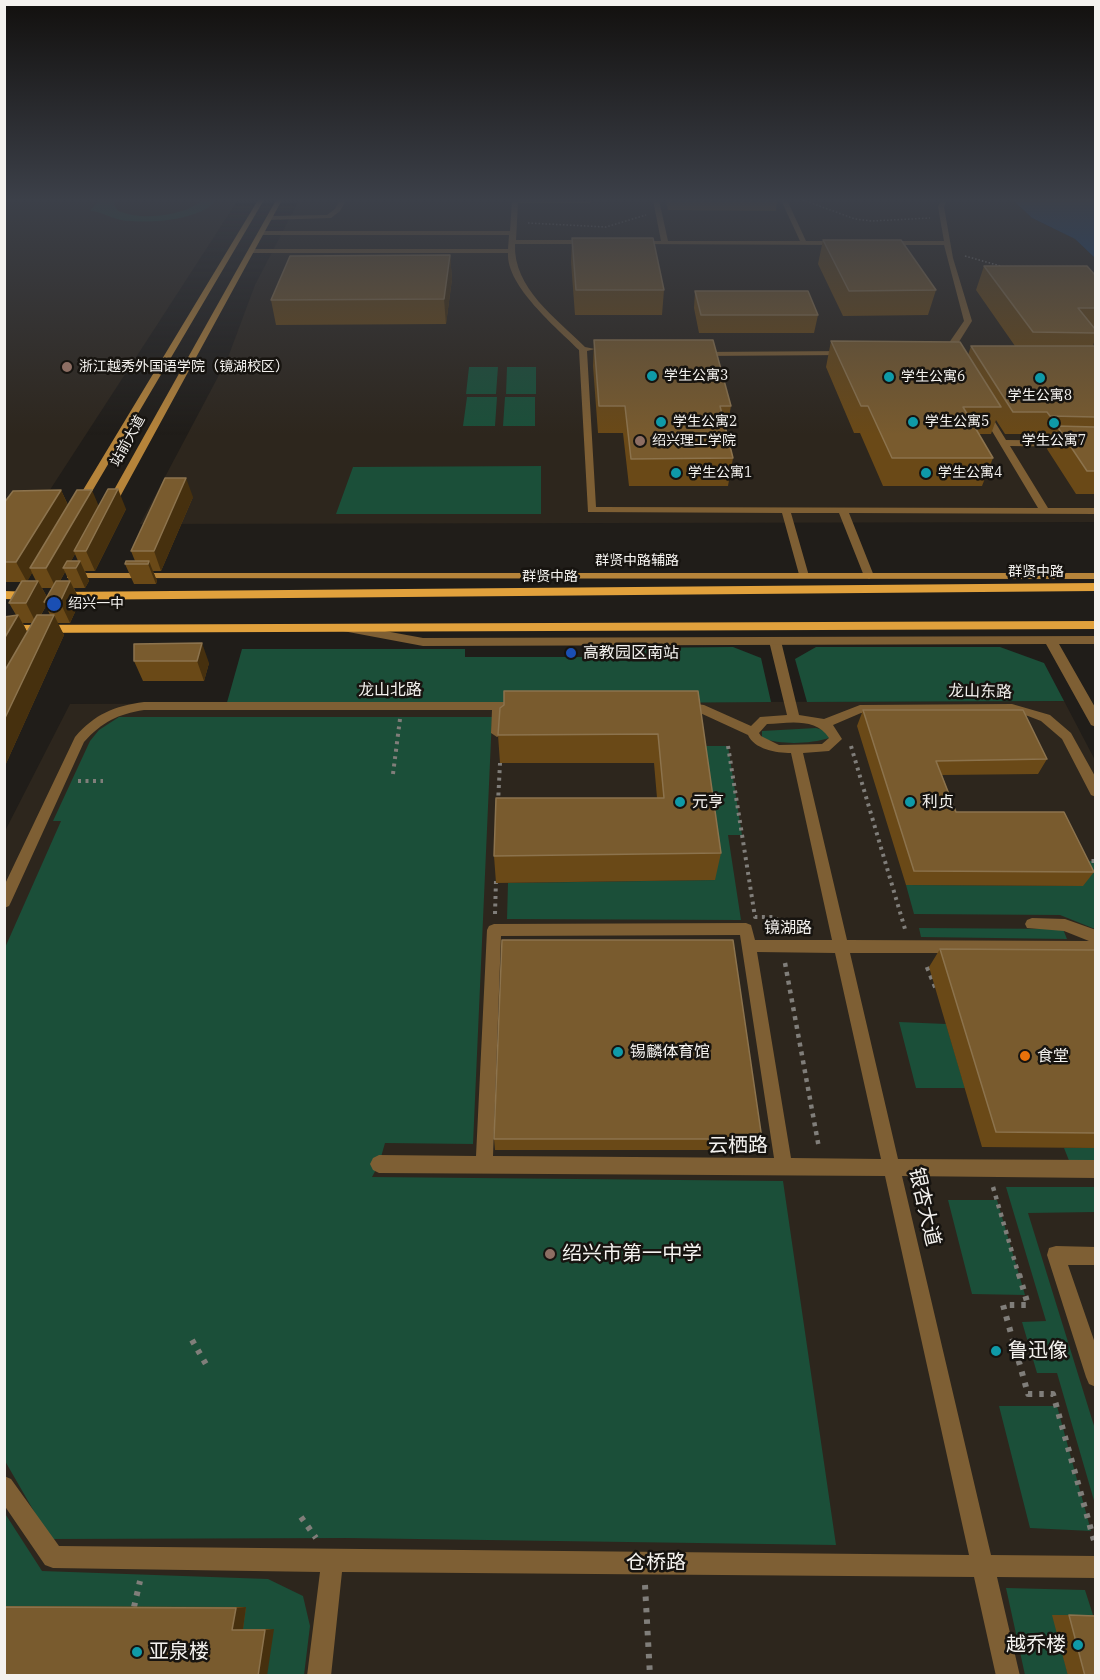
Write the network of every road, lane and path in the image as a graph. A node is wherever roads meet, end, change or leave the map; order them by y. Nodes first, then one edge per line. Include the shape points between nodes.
1 (214, 278) edge
2 (236, 278) edge
3 (520, 278) edge
4 (956, 278) edge
5 (584, 348) junction
6 (605, 351) edge
7 (853, 353) edge
8 (936, 353) edge
9 (948, 353) junction
10 (687, 354) edge
11 (957, 360) edge
12 (979, 403) edge
13 (1004, 443) junction
14 (1095, 444) edge
15 (786, 511) junction
16 (843, 511) junction
17 (1045, 511) junction
18 (1095, 511) edge
19 (105, 514) edge
20 (74, 515) edge
21 (804, 576) junction
22 (869, 576) junction
23 (1095, 576) edge
24 (1095, 587) edge
25 (4, 595) edge
26 (58, 600) junction
27 (1095, 625) edge
28 (341, 627) junction
29 (7, 629) edge
30 (1050, 640) junction
31 (1095, 640) edge
32 (775, 641) junction
33 (402, 706) junction
34 (498, 706) junction
35 (533, 706) edge
36 (672, 706) edge
37 (794, 719) junction
38 (1095, 722) edge
39 (824, 724) junction
40 (753, 732) junction
41 (497, 733) edge
42 (796, 749) junction
43 (500, 763) edge
44 (393, 774) dead end
45 (1095, 792) edge
46 (498, 806) edge
47 (1079, 861) edge
48 (1095, 861) edge
49 (496, 872) edge
50 (4, 902) edge
51 (1032, 924) dead end
52 (494, 930) junction
53 (1095, 937) edge
54 (749, 946) junction
55 (842, 946) junction
56 (1095, 947) edge
57 (379, 1164) dead end
58 (484, 1165) junction
59 (784, 1167) junction
60 (892, 1168) junction
61 (1095, 1169) edge
62 (1095, 1256) edge
63 (192, 1340) dead end
64 (1090, 1347) edge
65 (207, 1366) dead end
66 (1095, 1377) edge
67 (4, 1486) edge
68 (145, 1560) junction
69 (332, 1561) junction
70 (644, 1563) junction
71 (982, 1565) junction
72 (1095, 1567) edge
73 (135, 1607) edge
74 (319, 1676) edge
75 (650, 1676) edge
76 (1008, 1676) edge

1 - 20 main road, 站前大道
2 - 19 main road, 站前大道
3 - 5 lane via 527,294
4 - 9 lane via 968,321
5 - 6 lane
5 - 15 lane via 591,510
7 - 10 lane
8 - 9 lane
9 - 11 lane
12 - 13 lane
13 - 14 lane
13 - 17 lane
15 - 16 lane
15 - 21 lane
16 - 17 lane
16 - 22 lane
17 - 18 lane
21 - 22 main road, 群贤中路辅路
21 - 26 main road, 群贤中路辅路 via 74,571
22 - 23 main road, 群贤中路辅路
24 - 26 main road, 群贤中路
25 - 26 main road, 群贤中路
27 - 28 main road
28 - 29 main road
28 - 32 street via 423,642
30 - 31 street
30 - 32 street
30 - 38 street
32 - 37 lane
33 - 34 lane, 龙山北路
33 - 44 path
33 - 50 lane, 龙山北路 via 144,706 115,710 95,721 79,740
34 - 35 lane, 龙山北路
34 - 41 lane
36 - 40 lane via 700,708
37 - 39 lane via 816,719
37 - 40 lane via 764,720
39 - 42 lane via 832,729 836,739 825,748
39 - 45 lane, 龙山东路 via 860,709 1034,711 1066,734
40 - 42 lane via 756,739 778,749
42 - 55 lane, 银杏大道
43 - 46 path
47 - 48 path
49 - 52 path
51 - 53 lane via 1065,925
52 - 54 lane, 镜湖路 via 746,929
52 - 58 lane
54 - 55 lane, 镜湖路
54 - 59 lane
55 - 56 lane, 镜湖路
55 - 60 lane, 银杏大道
57 - 58 lane, 云栖路
58 - 59 lane, 云栖路
59 - 60 lane, 云栖路
60 - 61 lane, 云栖路
60 - 71 lane, 银杏大道
62 - 64 lane via 1056,1255
63 - 65 path
64 - 66 lane
67 - 68 lane, 仓桥路 via 53,1557
68 - 69 lane, 仓桥路
68 - 73 path
69 - 70 lane, 仓桥路
69 - 74 lane
70 - 71 lane, 仓桥路
70 - 75 path
71 - 72 lane, 仓桥路
71 - 76 lane, 银杏大道

